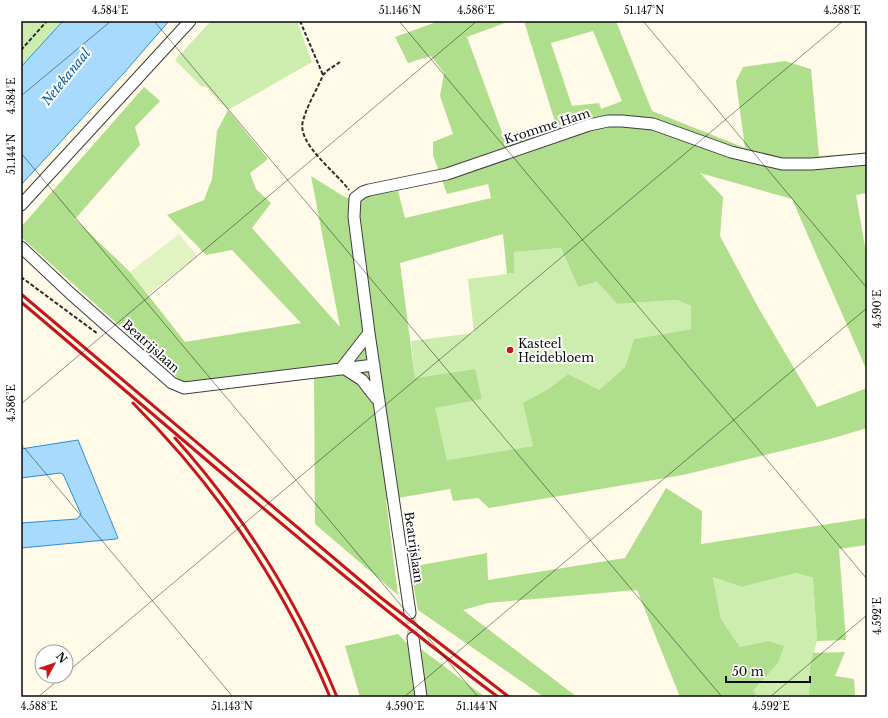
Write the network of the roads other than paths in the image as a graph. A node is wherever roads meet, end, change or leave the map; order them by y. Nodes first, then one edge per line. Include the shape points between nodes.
1 (190, 21) edge
2 (867, 159) edge
3 (355, 198) joint
4 (21, 205) edge
5 (21, 246) edge
6 (369, 333) junction
7 (374, 366) junction
8 (343, 369) junction
9 (380, 401) junction
10 (410, 613) tunnel mouth
11 (413, 638) tunnel mouth
12 (421, 697) edge

1 - 4 street
2 - 3 street, Kromme Ham via 782,164 731,152 653,124 608,121 589,125 447,174 369,190
3 - 6 street, Beatrijslaan via 354,217
5 - 8 street, Beatrijslaan via 71,294 178,386 184,388
6 - 7 street, Beatrijslaan
6 - 8 street
7 - 8 street, Beatrijslaan
7 - 9 street, Beatrijslaan
8 - 9 street via 362,380
9 - 10 street, Beatrijslaan
11 - 12 street

